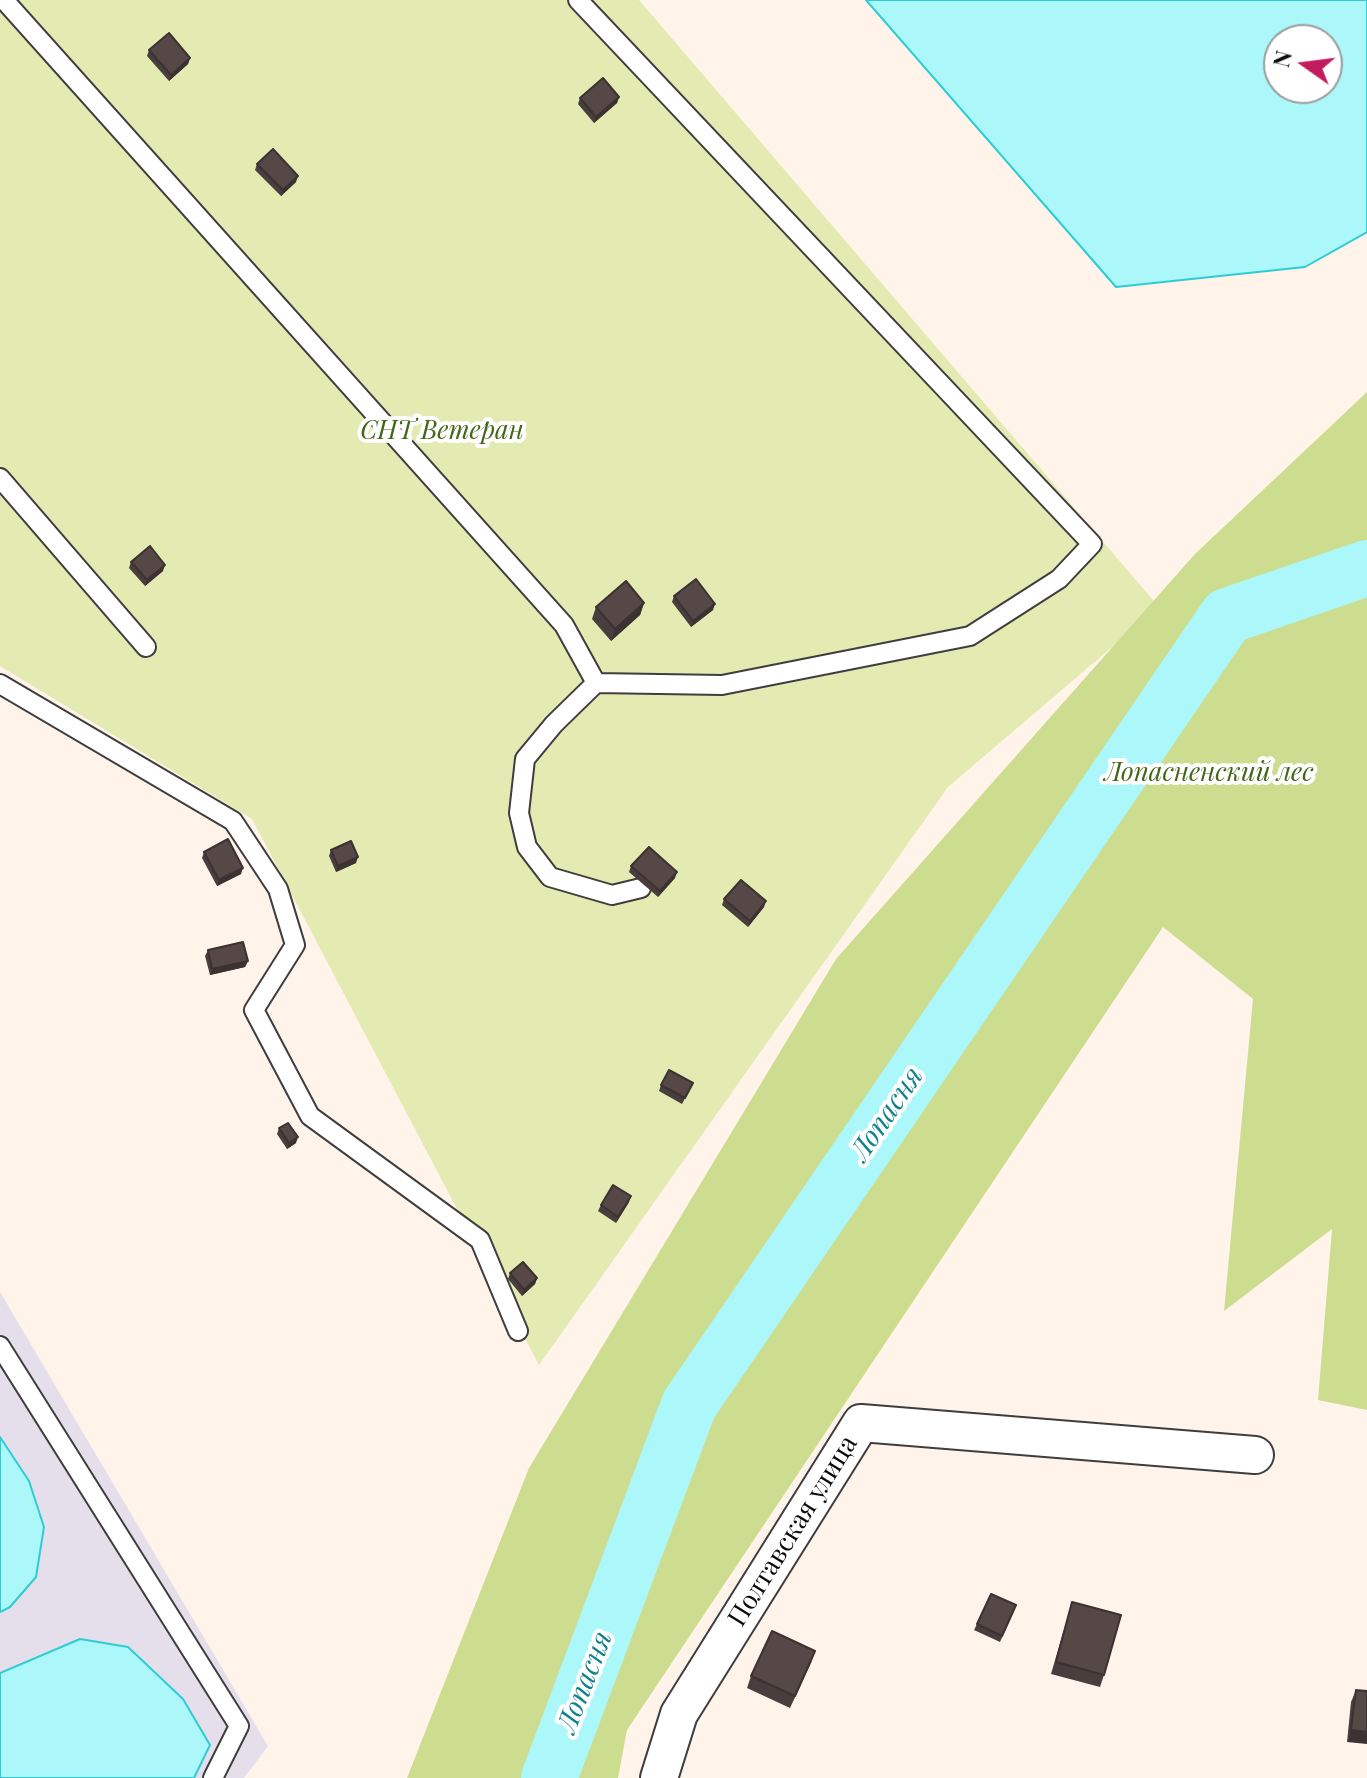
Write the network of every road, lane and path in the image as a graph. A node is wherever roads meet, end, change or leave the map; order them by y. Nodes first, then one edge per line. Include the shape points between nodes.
1 (4, 0) edge
2 (578, 0) edge
3 (0, 478) edge
4 (146, 647) dead end
5 (596, 683) junction
6 (0, 684) edge
7 (641, 888) dead end
8 (518, 1331) dead end
9 (0, 1346) edge
10 (1255, 1455) dead end
11 (213, 1778) edge
12 (659, 1778) edge

1 - 5 lane via 564,625
2 - 5 lane via 1092,544 1059,579 970,636 722,685
3 - 4 lane
5 - 7 lane via 525,759 519,813 527,847 550,877 612,895
6 - 8 lane via 233,821 278,889 295,945 254,1010 310,1116 480,1240
9 - 11 lane via 239,1726
10 - 12 street, Полтавская улица via 861,1423 679,1714

